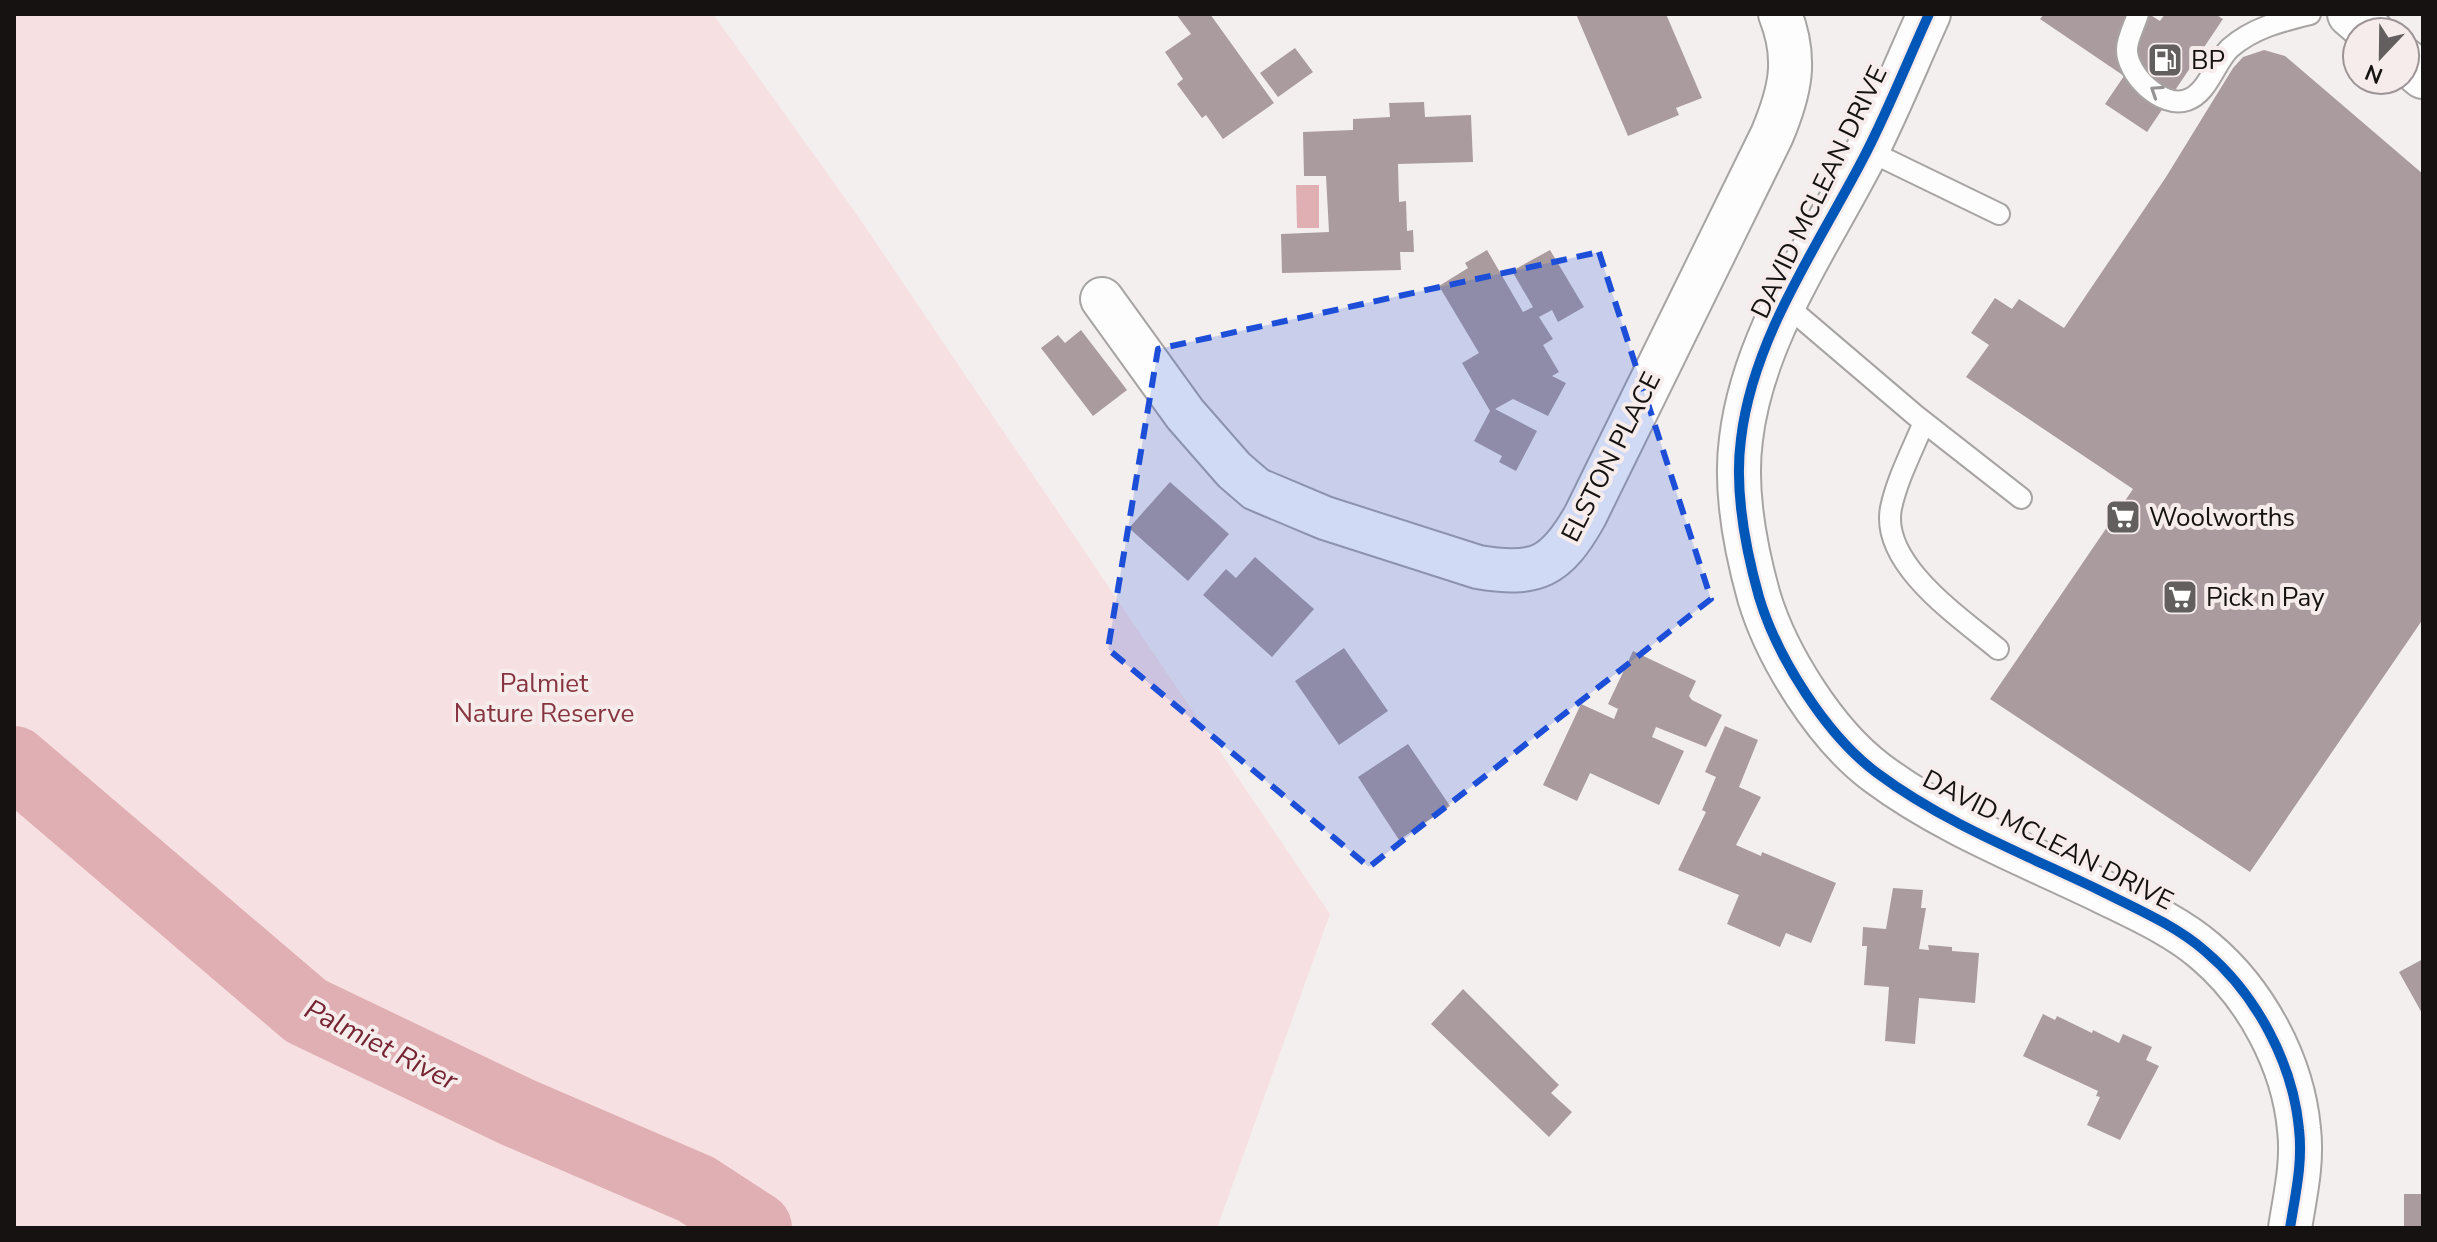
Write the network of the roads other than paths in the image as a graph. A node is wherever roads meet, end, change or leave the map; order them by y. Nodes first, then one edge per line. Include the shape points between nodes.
1 (1780, 14) edge
2 (1929, 14) edge
3 (2138, 14) edge
4 (2310, 14) edge
5 (1867, 150) junction
6 (1999, 214) dead end
7 (1102, 299) dead end
8 (1786, 305) junction
9 (1924, 422) junction
10 (2021, 498) dead end
11 (1998, 649) dead end
12 (2290, 1228) edge

1 - 7 street, ELSTON PLACE via 1793,70 1772,135 1585,516 1547,565 1505,571 1478,567 1266,495 1234,470 1185,414
2 - 5 street, DAVID MCLEAN DRIVE
4 -> 3 lane via 2269,24 2229,48 2187,100 2171,100 2135,76 2126,50
5 - 6 lane
5 - 8 street, DAVID MCLEAN DRIVE
8 - 9 lane
8 - 12 street, DAVID MCLEAN DRIVE via 1764,356 1741,440 1747,555 1785,660 1839,735 1874,771 1985,837 2147,914 2204,950 2238,984 2270,1033 2293,1089 2300,1131
9 - 10 lane
9 - 11 lane via 1891,506 1894,540 1915,576

